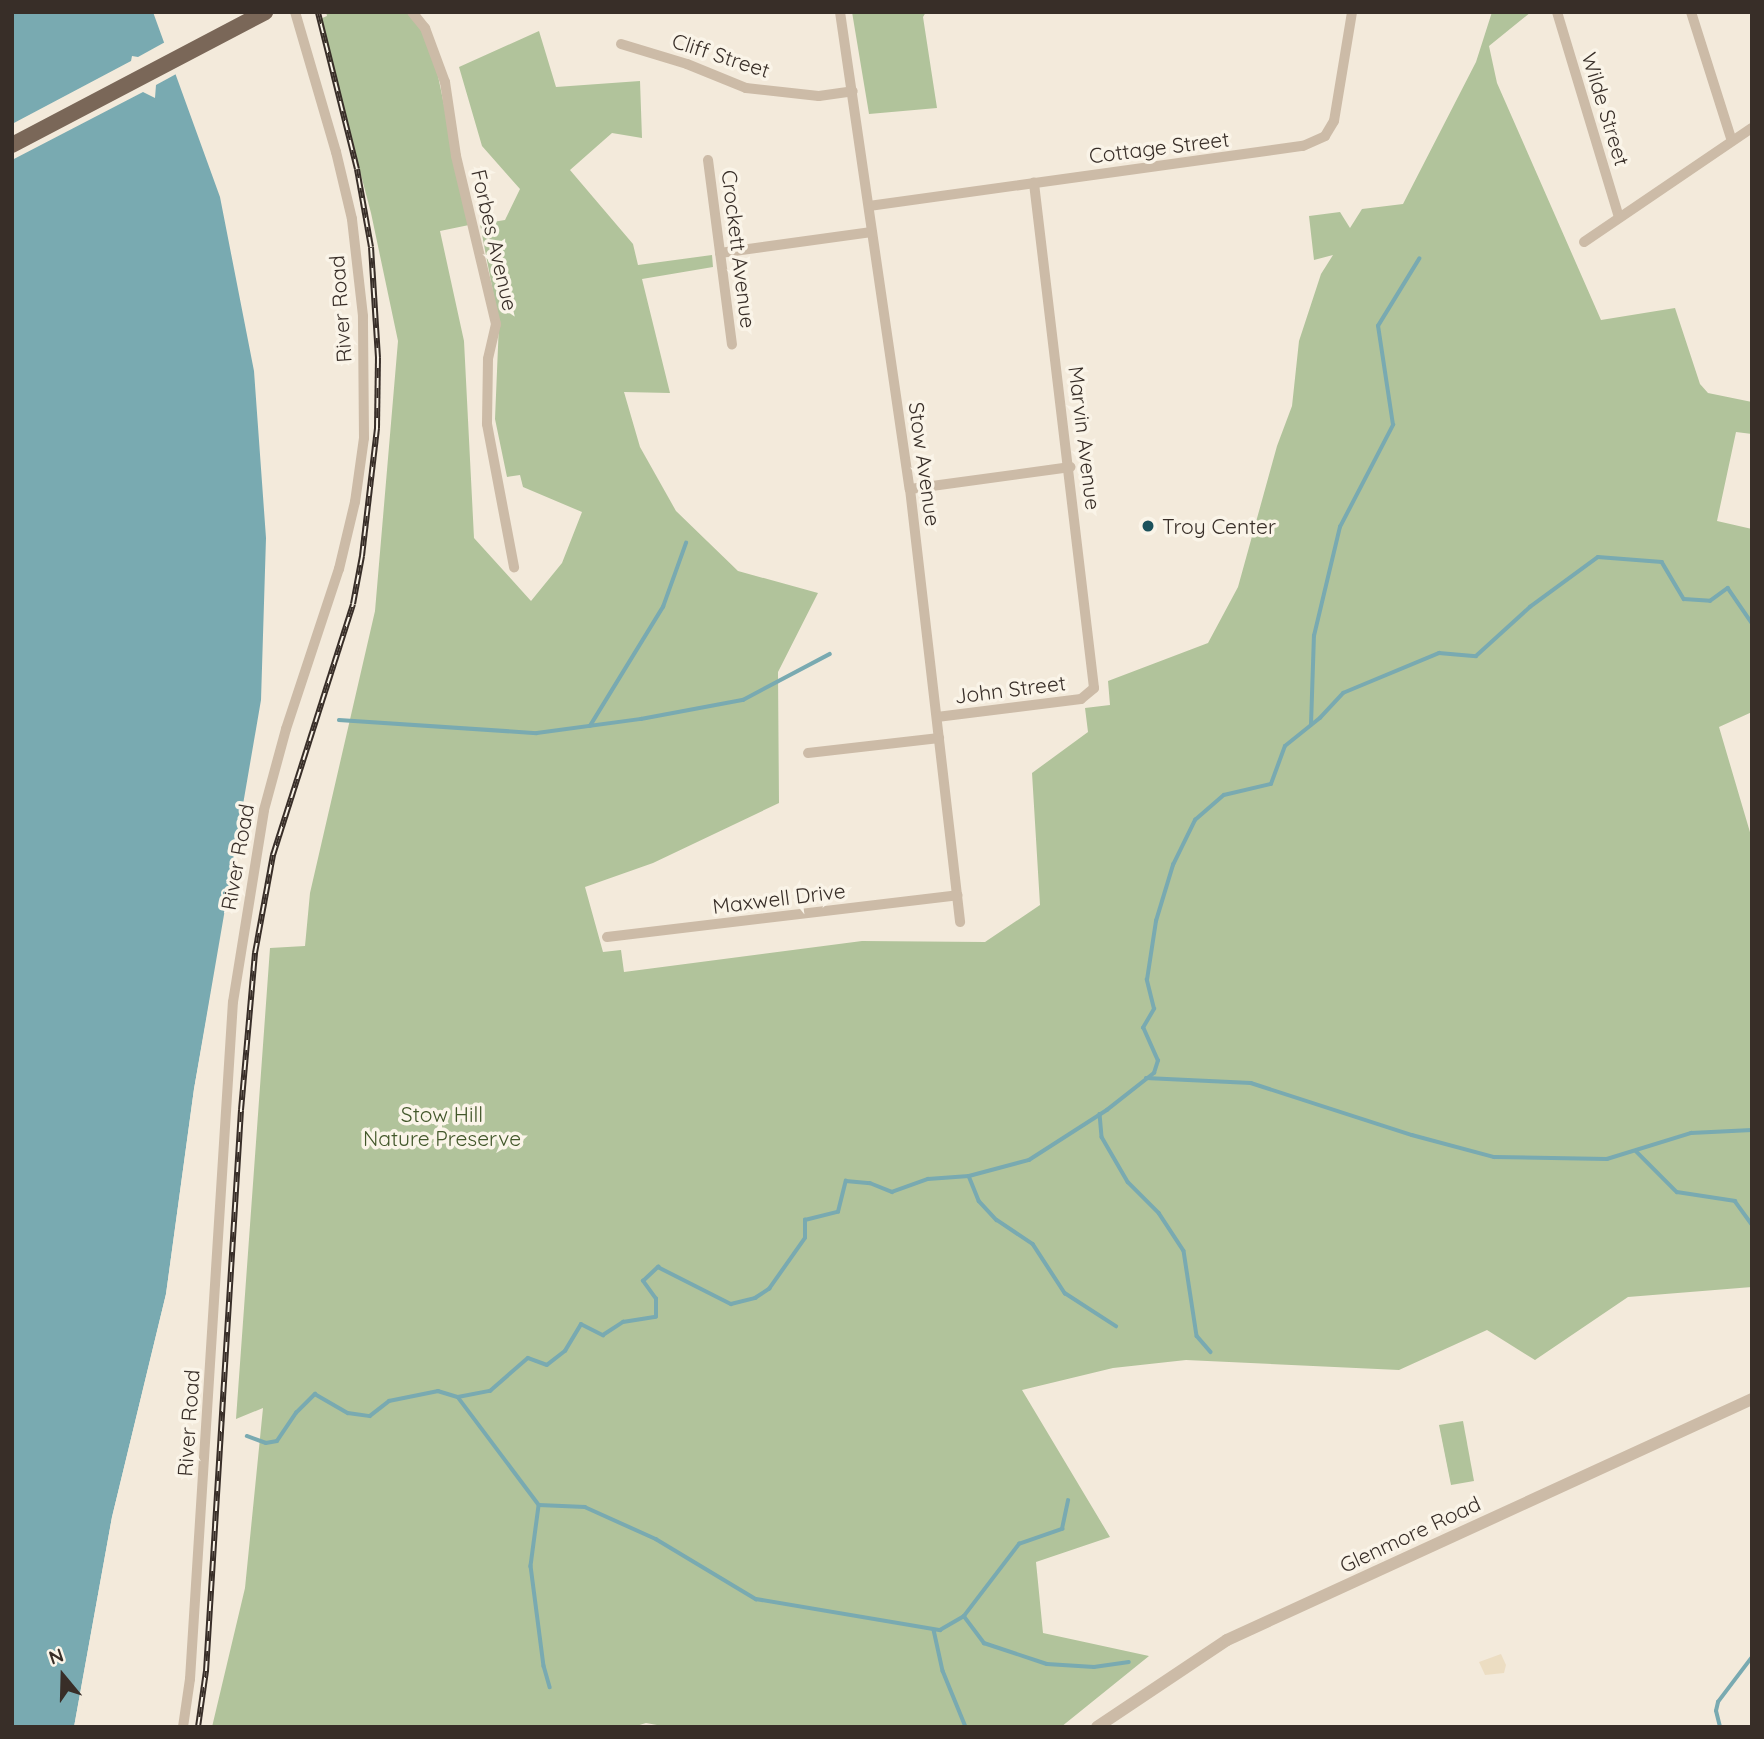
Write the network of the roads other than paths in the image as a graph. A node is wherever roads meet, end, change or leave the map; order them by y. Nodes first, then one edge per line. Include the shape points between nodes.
1 (265, 12) edge
2 (295, 12) edge
3 (412, 12) edge
4 (840, 12) edge
5 (1352, 12) edge
6 (1557, 12) edge
7 (1691, 12) edge
8 (621, 44) dead end
9 (853, 91) junction
10 (1752, 128) edge
11 (1731, 141) junction
12 (12, 145) edge
13 (708, 160) dead end
14 (1034, 183) junction
15 (869, 206) junction
16 (1619, 217) junction
17 (872, 232) junction
18 (1584, 242) dead end
19 (720, 253) junction
20 (732, 344) dead end
21 (1070, 467) junction
22 (909, 489) junction
23 (513, 567) dead end
24 (1087, 697) joint
25 (937, 717) junction
26 (939, 738) junction
27 (808, 753) dead end
28 (957, 895) junction
29 (960, 922) dead end
30 (607, 937) dead end
31 (1752, 1399) edge
32 (183, 1727) edge
33 (1097, 1727) edge

1 - 12 main road
2 - 32 street, River Road via 352,219 363,316 364,438 339,569 264,810 233,1002 193,1638
3 - 23 street, Forbes Avenue via 425,28 445,82 456,156 496,324 488,359 487,424
4 - 9 street, Stow Avenue
5 - 14 street, Cottage Street via 1334,121 1325,136 1303,146
6 - 16 street, Wilde Street
7 - 11 street
8 - 9 street, Cliff Street via 746,88 819,96
9 - 15 street, Stow Avenue
10 - 11 street
11 - 16 street
13 - 19 street, Crockett Avenue
14 - 15 street, Cottage Street
14 - 21 street, Marvin Avenue
15 - 17 street, Stow Avenue
16 - 18 street
17 - 19 street
17 - 22 street, Stow Avenue
19 - 20 street, Crockett Avenue
21 - 22 street
21 - 24 street, Marvin Avenue via 1094,682
22 - 25 street, Stow Avenue
24 - 25 street, John Street
25 - 26 street, Stow Avenue
26 - 27 street
26 - 28 street, Stow Avenue
28 - 29 street, Stow Avenue
28 - 30 street, Maxwell Drive
31 - 33 street, Glenmore Road via 1227,1640

